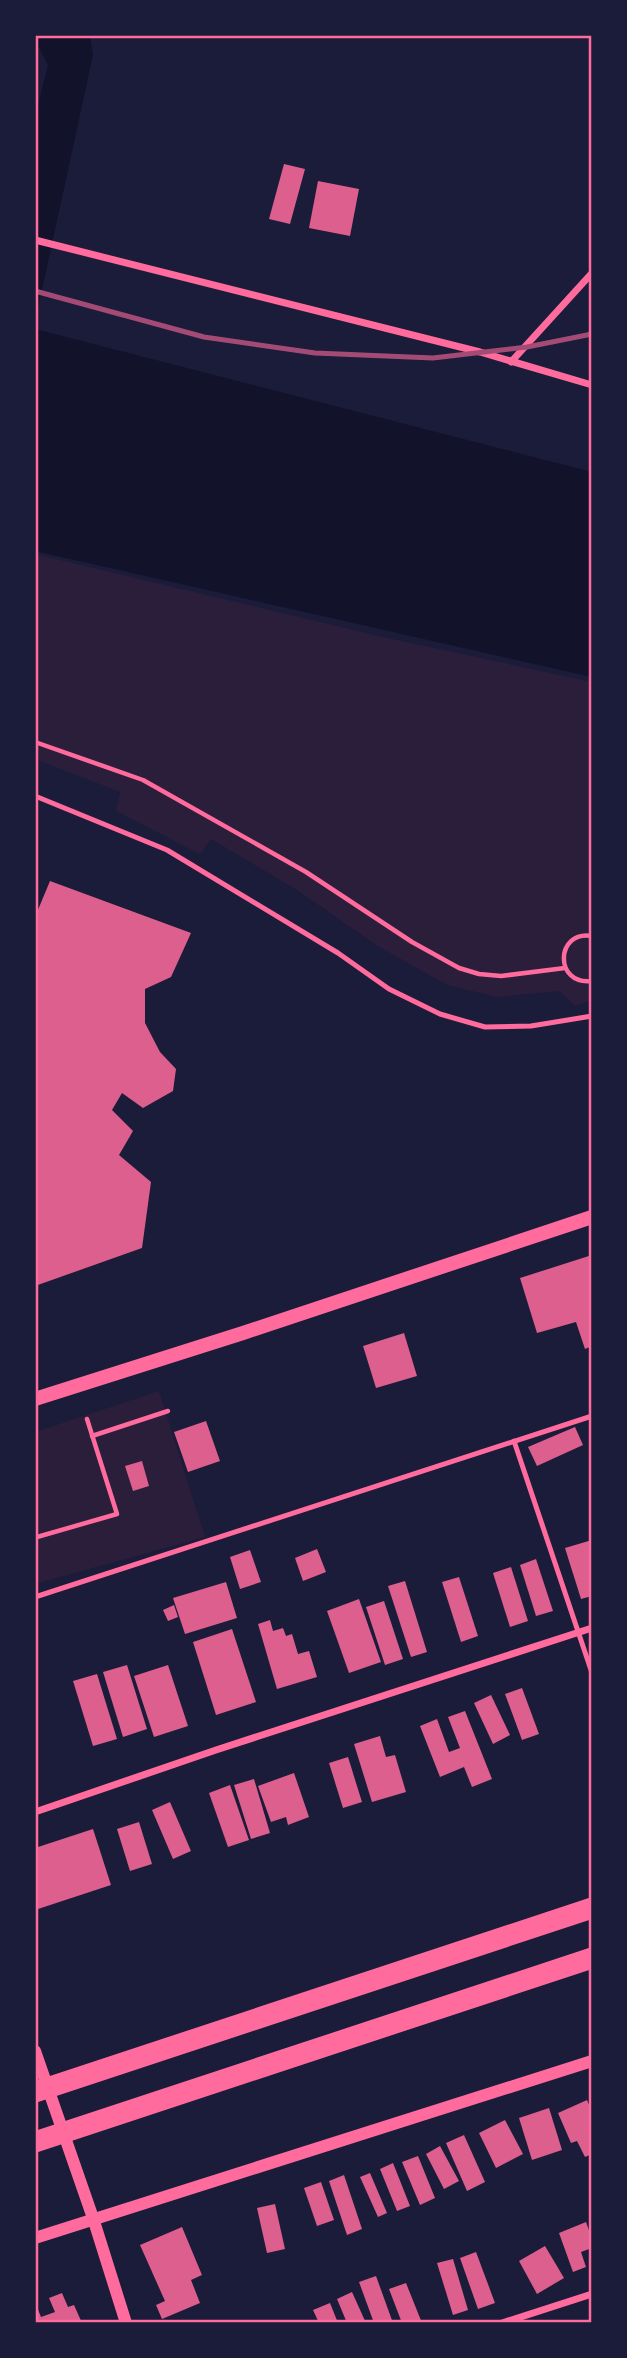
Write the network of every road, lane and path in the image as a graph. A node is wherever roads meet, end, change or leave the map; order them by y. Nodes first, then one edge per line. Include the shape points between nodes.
1 (35, 240) edge
2 (592, 273) edge
3 (511, 362) junction
4 (592, 385) edge
5 (35, 743) edge
6 (35, 796) edge
7 (592, 936) edge
8 (565, 968) junction
9 (592, 981) edge
10 (592, 1016) edge
11 (592, 1217) edge
12 (35, 1399) edge
13 (168, 1411) dead end
14 (592, 1416) edge
15 (87, 1419) dead end
16 (92, 1436) junction
17 (514, 1441) junction
18 (37, 1537) dead end
19 (35, 1597) edge
20 (592, 1628) edge
21 (580, 1632) junction
22 (592, 1673) edge
23 (35, 1812) edge
24 (592, 1908) edge
25 (592, 1958) edge
26 (35, 2051) edge
27 (592, 2061) edge
28 (35, 2092) edge
29 (35, 2142) edge
30 (93, 2218) junction
31 (35, 2238) edge
32 (592, 2294) edge
33 (125, 2323) edge
34 (502, 2323) edge

1 - 3 street
2 - 3 street
3 - 4 street
5 - 8 path via 143,780 306,872 459,968 500,976
6 - 10 lane via 167,850 389,989 440,1014 485,1027 531,1026
7 - 8 path via 579,936 567,946
8 - 9 path via 575,979
11 - 12 main road
13 - 16 path
14 - 17 lane
15 - 16 path
16 - 18 path via 117,1514
17 - 19 lane
17 - 21 lane
20 - 21 street
21 - 22 lane
21 - 23 street
24 - 28 highway
25 - 29 highway
26 - 30 street
27 - 30 street
30 - 31 street
30 - 33 street
32 - 34 street

